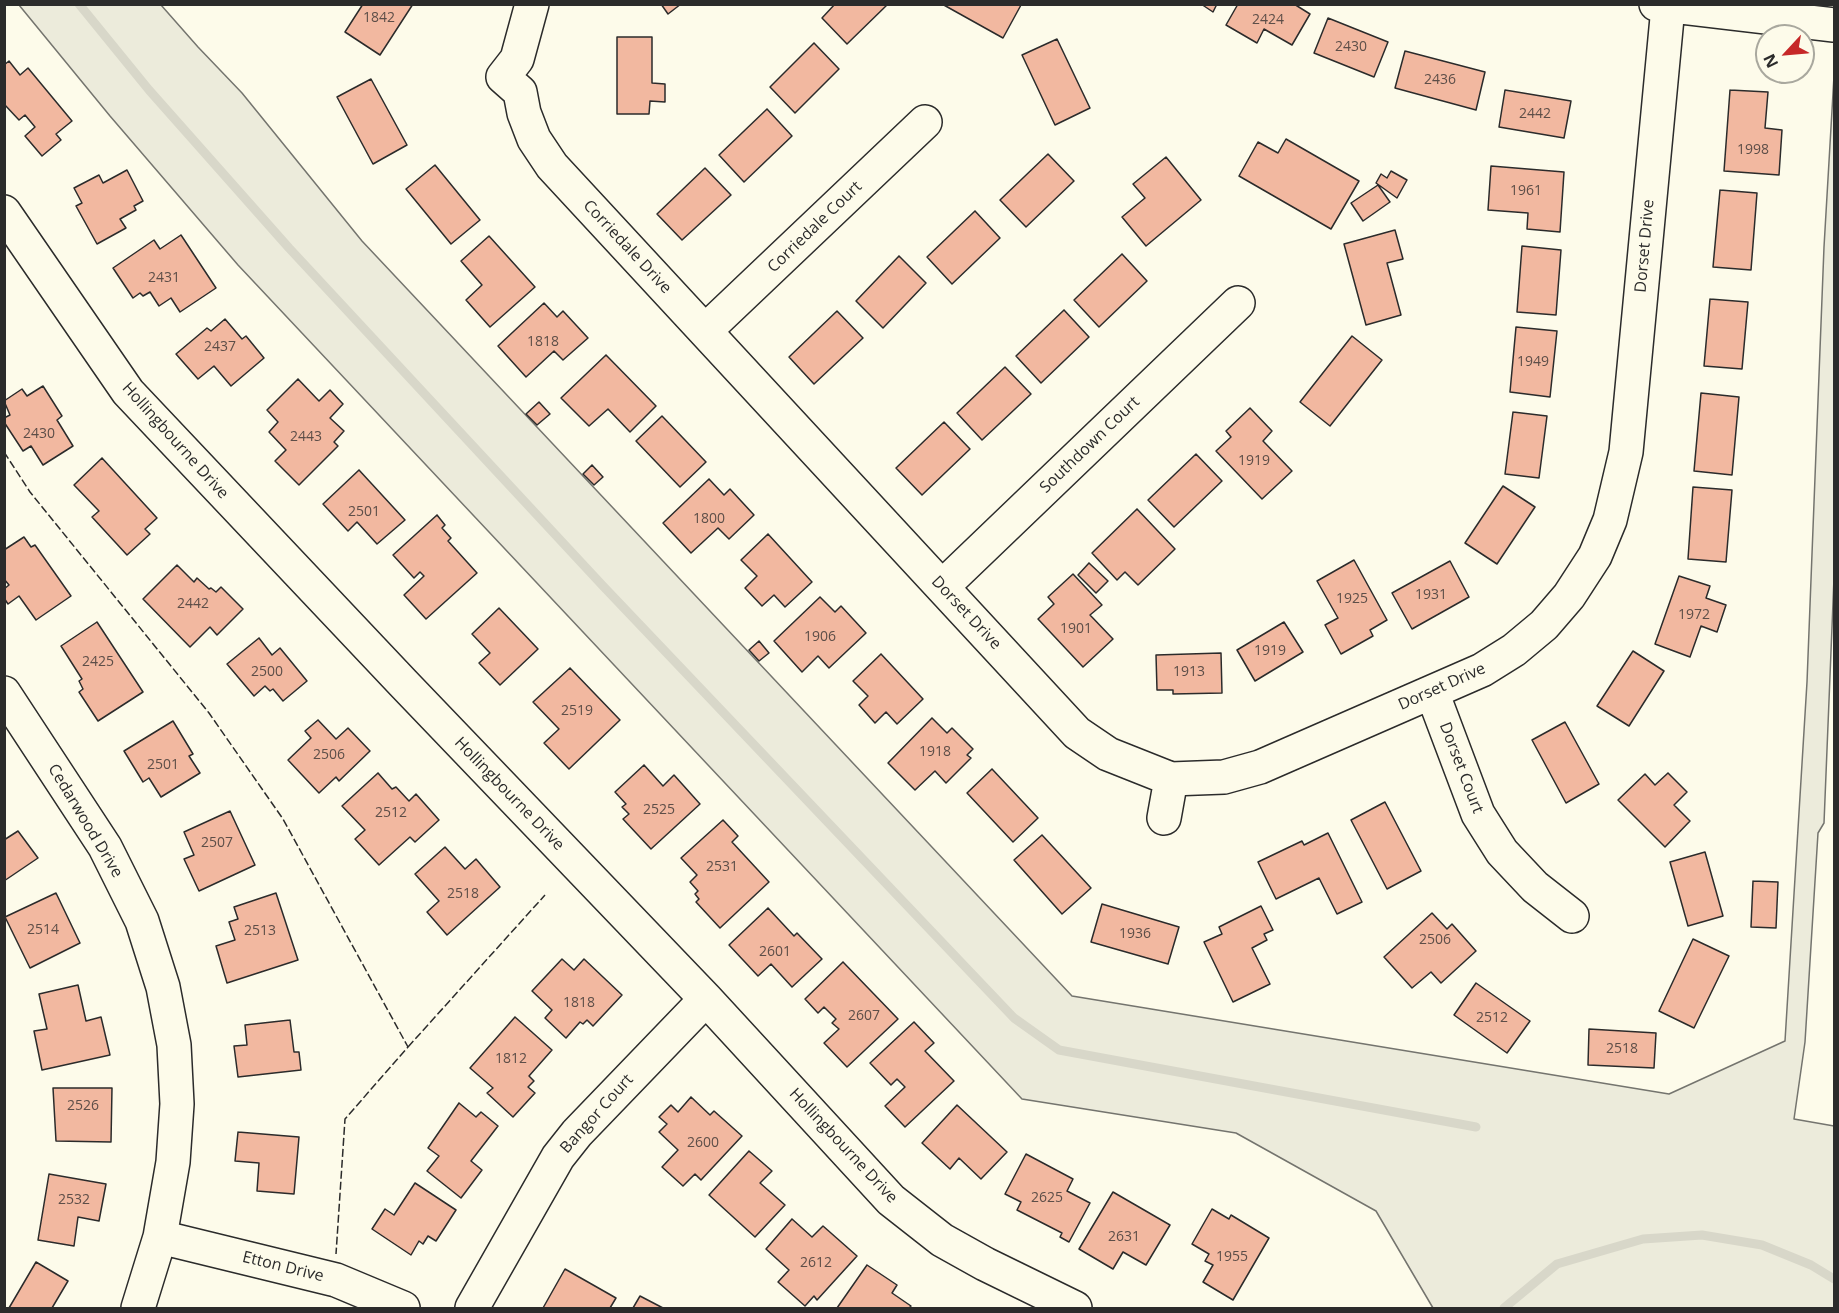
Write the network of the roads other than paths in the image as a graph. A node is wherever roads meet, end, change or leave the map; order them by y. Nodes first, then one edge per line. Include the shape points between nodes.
1 (532, 4) edge
2 (1662, 6) edge
3 (1834, 25) edge
4 (925, 122) dead end
5 (4, 212) edge
6 (1238, 303) dead end
7 (705, 332) junction
8 (827, 463) joint
9 (942, 587) junction
10 (1432, 692) junction
11 (4, 693) edge
12 (1171, 779) junction
13 (1164, 818) dead end
14 (1572, 916) dead end
15 (706, 999) junction
16 (160, 1237) junction
17 (138, 1308) edge
18 (403, 1308) edge
19 (472, 1308) edge
20 (1075, 1308) edge

1 - 7 street, Corriedale Drive via 517,59 503,76 520,92 534,139 552,166
2 - 3 street
2 - 10 street, Dorset Drive via 1626,452 1610,520 1595,556 1544,625 1482,670
4 - 7 street, Corriedale Court
5 - 15 street, Hollingbourne Drive via 128,392
6 - 9 street, Southdown Court
7 - 8 street, Corriedale Drive
8 - 9 street, Dorset Drive
9 - 12 street, Dorset Drive via 1077,733 1108,754
10 - 12 street, Dorset Drive via 1260,767 1224,777
10 - 14 street, Dorset Court via 1479,814 1496,843 1535,887
11 - 16 street, Cedarwood Drive via 105,847 142,921 163,987 174,1045 177,1104 173,1162
12 - 13 street
15 - 19 street, Bangor Court via 558,1157
15 - 20 street, Hollingbourne Drive via 891,1200 942,1240
16 - 17 street, Cedarwood Drive
16 - 18 street, Etton Drive via 336,1280

